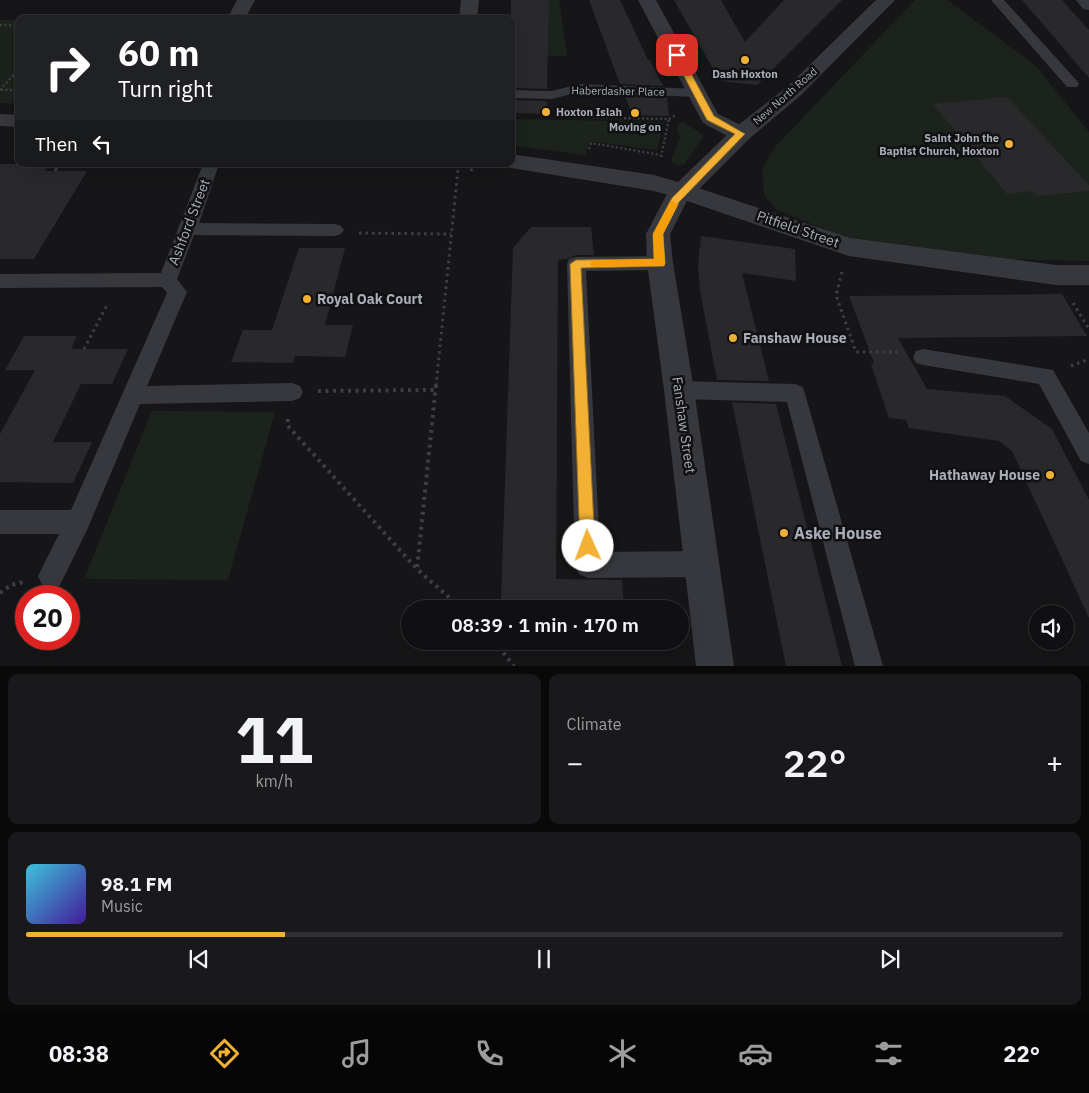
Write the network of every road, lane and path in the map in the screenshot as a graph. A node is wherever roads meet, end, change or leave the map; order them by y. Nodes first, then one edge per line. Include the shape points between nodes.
1 (246, 0) edge
2 (470, 0) edge
3 (647, 0) edge
4 (886, 0) edge
5 (997, 0) edge
6 (1084, 0) edge
7 (1089, 5) edge
8 (238, 15) edge
9 (468, 15) edge
10 (0, 25) edge
11 (15, 25) edge
12 (15, 73) edge
13 (1072, 84) dead end
14 (0, 90) edge
15 (15, 90) edge
16 (696, 93) junction
17 (515, 94) edge
18 (707, 112) junction
19 (558, 116) dead end
20 (669, 118) junction
21 (0, 120) edge
22 (15, 120) edge
23 (741, 134) junction
24 (591, 144) dead end
25 (661, 155) junction
26 (515, 162) edge
27 (659, 164) dead end
28 (57, 167) edge
29 (210, 167) edge
30 (472, 167) dead end
31 (458, 169) dead end
32 (55, 170) dead end
33 (471, 171) dead end
34 (683, 191) junction
35 (188, 229) junction
36 (335, 230) joint
37 (451, 234) junction
38 (849, 247) junction
39 (660, 263) junction
40 (1089, 275) edge
41 (120, 280) junction
42 (168, 280) junction
43 (0, 281) edge
44 (84, 349) dead end
45 (922, 357) joint
46 (434, 390) junction
47 (679, 390) junction
48 (292, 392) junction
49 (133, 395) junction
50 (1089, 454) edge
51 (0, 522) edge
52 (78, 522) junction
53 (702, 564) junction
54 (417, 569) junction
55 (51, 576) dead end
56 (452, 600) edge
57 (501, 650) edge
58 (514, 666) edge
59 (715, 666) edge
60 (869, 666) edge

1 - 8 street
2 - 9 street
3 - 16 street
4 - 23 street, New North Road via 794,91
5 - 13 lane
6 - 7 street
10 - 11 path
12 - 14 path
14 - 15 path
16 - 17 lane, Haberdasher Place via 579,88 552,95
16 - 18 street
18 - 20 path
18 - 23 street via 710,118
19 - 20 path
20 - 25 path
21 - 22 street
23 - 34 street, New North Road
24 - 25 path
25 - 27 path
26 - 34 street, Pitfield Street via 654,183
28 - 32 path
29 - 35 lane, Ashford Street
30 - 33 path
31 - 37 path
34 - 38 street, Pitfield Street
34 - 39 street, Fanshaw Street via 658,234
35 - 36 lane
35 - 42 lane, Ashford Street
36 - 37 path via 341,233
37 - 46 path
38 - 40 street, Pitfield Street via 1056,275
38 - 45 path via 836,295 856,352 894,352
39 - 47 street, Fanshaw Street
39 - 53 lane via 576,264 588,565
41 - 42 lane
41 - 43 lane
41 - 44 path
42 - 49 lane via 177,292
45 - 50 lane via 1046,376
46 - 48 path
46 - 54 path
47 - 53 street, Fanshaw Street
47 - 60 lane via 795,393
48 - 49 lane
48 - 54 path via 287,425
49 - 52 lane
51 - 52 lane
52 - 55 lane
53 - 59 street, Fanshaw Street
54 - 56 path
57 - 58 path

